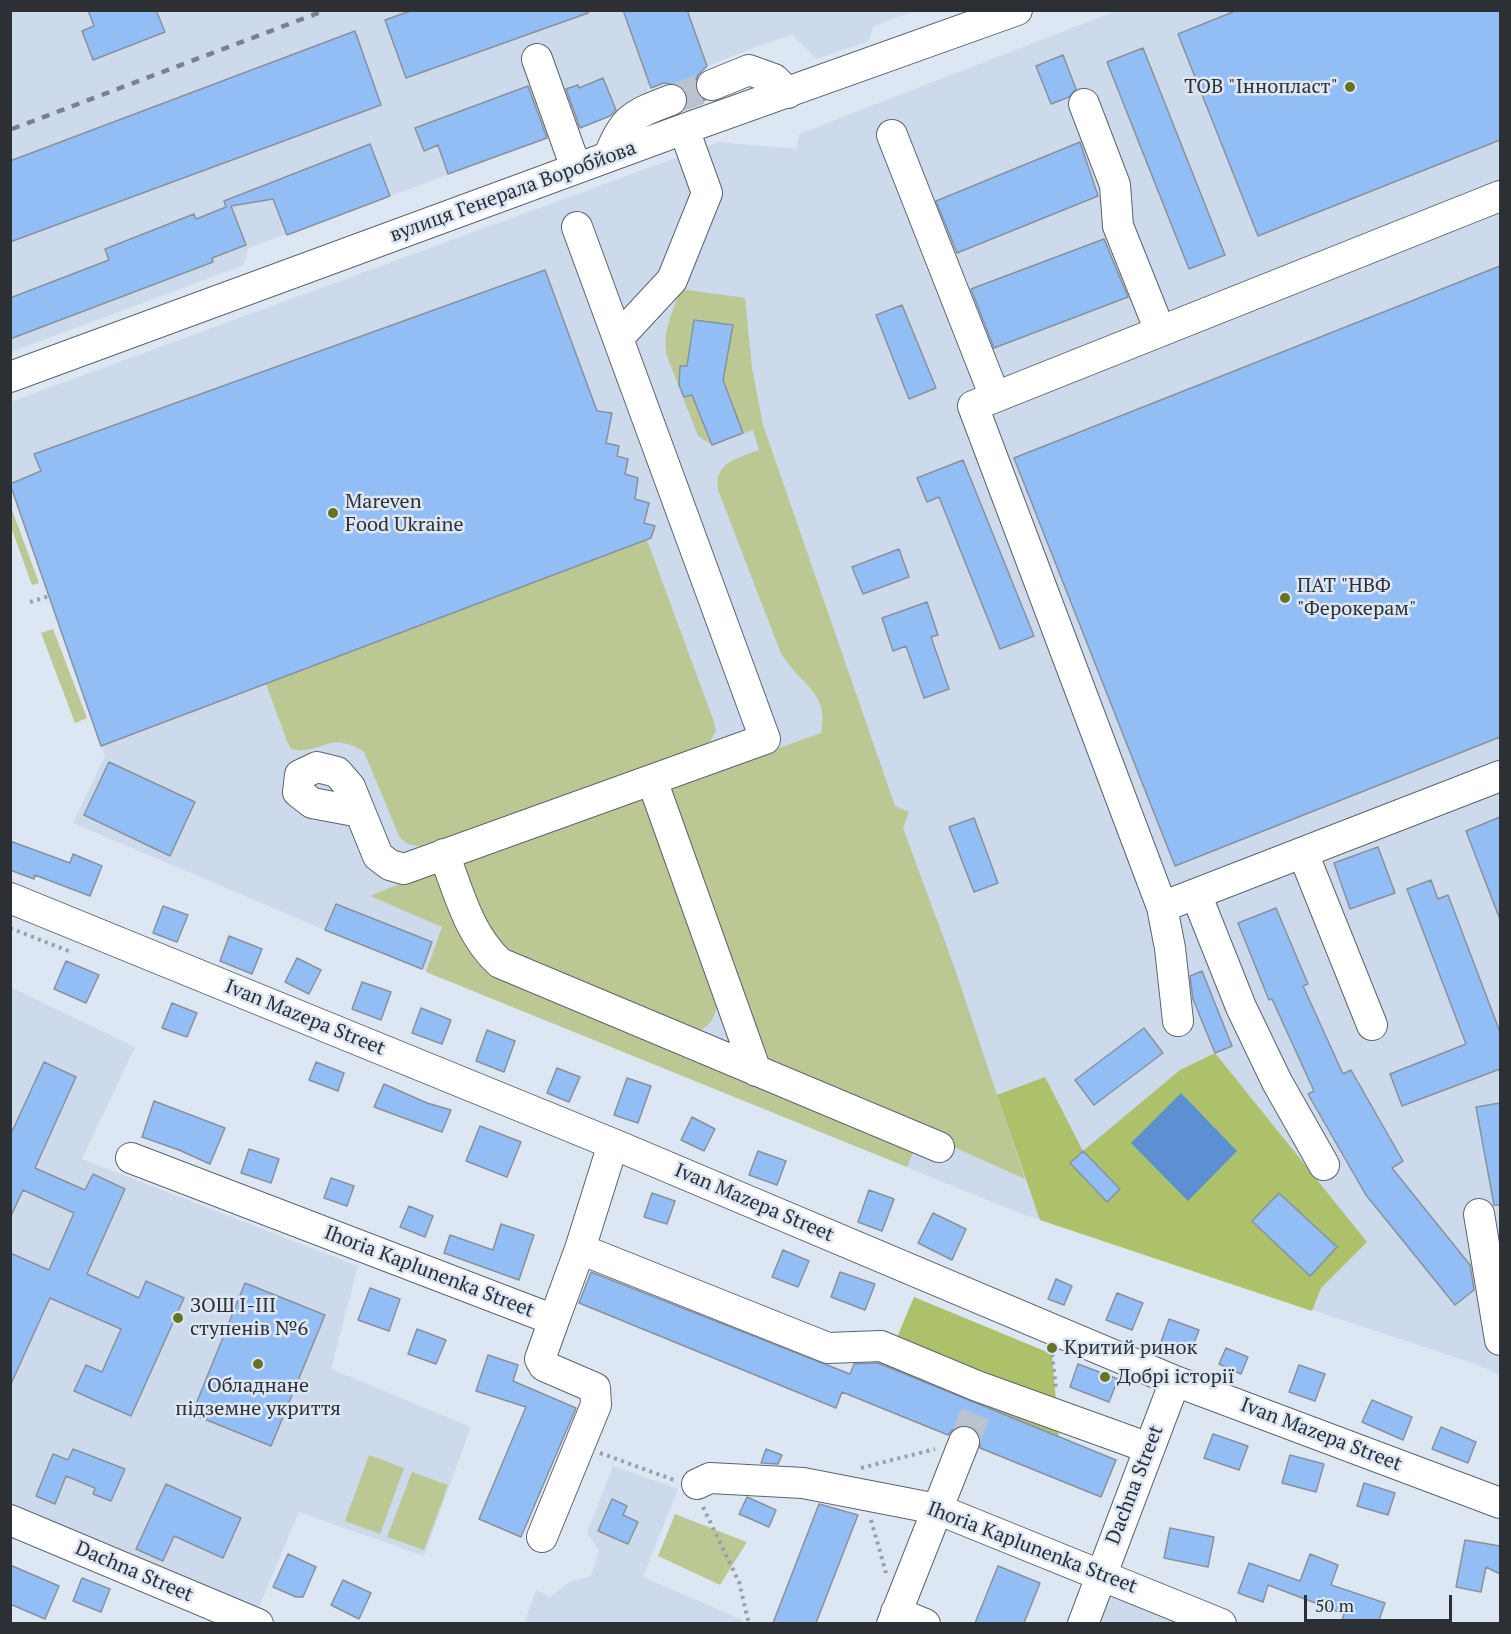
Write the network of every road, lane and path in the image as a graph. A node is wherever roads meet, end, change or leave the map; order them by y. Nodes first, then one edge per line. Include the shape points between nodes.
1 (1017, 10) edge
2 (537, 59) dead end
3 (712, 85) tunnel mouth
4 (788, 93) junction
5 (670, 100) tunnel mouth
6 (1084, 104) dead end
7 (684, 129) junction
8 (892, 135) dead end
9 (609, 156) junction
10 (576, 168) junction
11 (1500, 196) edge
12 (577, 227) dead end
13 (1160, 330) junction
14 (619, 337) junction
15 (10, 377) edge
16 (995, 397) junction
17 (49, 596) dead end
18 (30, 602) dead end
19 (1500, 776) edge
20 (652, 780) junction
21 (360, 812) dead end
22 (1303, 853) junction
23 (444, 854) junction
24 (1196, 894) junction
25 (10, 898) edge
26 (1162, 907) junction
27 (727, 988) junction
28 (1178, 1021) dead end
29 (1372, 1024) dead end
30 (691, 1043) junction
31 (756, 1071) junction
32 (613, 1144) junction
33 (939, 1147) dead end
34 (130, 1158) dead end
35 (1324, 1166) dead end
36 (1479, 1214) dead end
37 (580, 1249) junction
38 (554, 1320) junction
39 (1500, 1340) edge
40 (1052, 1347) dead end
41 (1174, 1381) junction
42 (1058, 1415) junction
43 (964, 1442) joint
44 (579, 1446) junction
45 (1149, 1448) junction
46 (862, 1481) junction
47 (697, 1484) junction
48 (1500, 1503) edge
49 (938, 1509) junction
50 (10, 1520) edge
51 (542, 1537) dead end
52 (1102, 1573) junction
53 (894, 1618) edge
54 (258, 1623) edge
55 (749, 1623) edge
56 (925, 1623) edge
57 (1083, 1623) edge
58 (1221, 1623) edge

1 - 4 street, вулиця Генерала Воробйова
2 - 10 street
3 - 4 street via 749,70 774,78
4 - 7 street, вулиця Генерала Воробйова
5 - 9 street via 625,122
6 - 13 street via 1115,185 1118,226
7 - 9 street, вулиця Генерала Воробйова
7 - 14 street via 707,193 672,280
8 - 16 street
9 - 10 street, вулиця Генерала Воробйова
10 - 15 street, вулиця Генерала Воробйова
11 - 13 street
12 - 14 street
13 - 16 street
14 - 20 street via 765,739
16 - 26 street via 973,406
17 - 18 path
19 - 22 street
20 - 23 street
20 - 27 street
21 - 23 street via 312,803 298,792 300,775 317,766 337,772 350,787 378,856 390,865 404,869
22 - 24 street
22 - 29 street
23 - 30 street via 473,929 481,944 500,963
24 - 26 street
24 - 35 street via 1277,1082
25 - 32 street, Ivan Mazepa Street
26 - 28 street
27 - 30 street via 722,1029 705,1042
27 - 31 street
30 - 31 street
31 - 33 street
32 - 37 street, Ihoria Kaplunenka Street
32 - 41 street, Ivan Mazepa Street
34 - 38 street, Ihoria Kaplunenka Street
36 - 39 street
37 - 38 street, Ihoria Kaplunenka Street
37 - 42 street via 828,1348 881,1346 982,1396
38 - 44 street via 540,1359 544,1366 595,1388 596,1405
40 - 42 path
41 - 45 street, Dachna Street
41 - 48 street, Ivan Mazepa Street
42 - 45 street
43 - 46 path
43 - 49 street
44 - 47 path via 659,1476
44 - 51 street
45 - 52 street, Dachna Street
46 - 47 street, Ihoria Kaplunenka Street via 802,1484 710,1478
46 - 49 street, Ihoria Kaplunenka Street
46 - 53 path
47 - 55 path via 710,1525 739,1582
49 - 52 street, Ihoria Kaplunenka Street
49 - 53 street
50 - 54 street, Dachna Street
52 - 57 street, Dachna Street
52 - 58 street, Ihoria Kaplunenka Street
53 - 56 street

